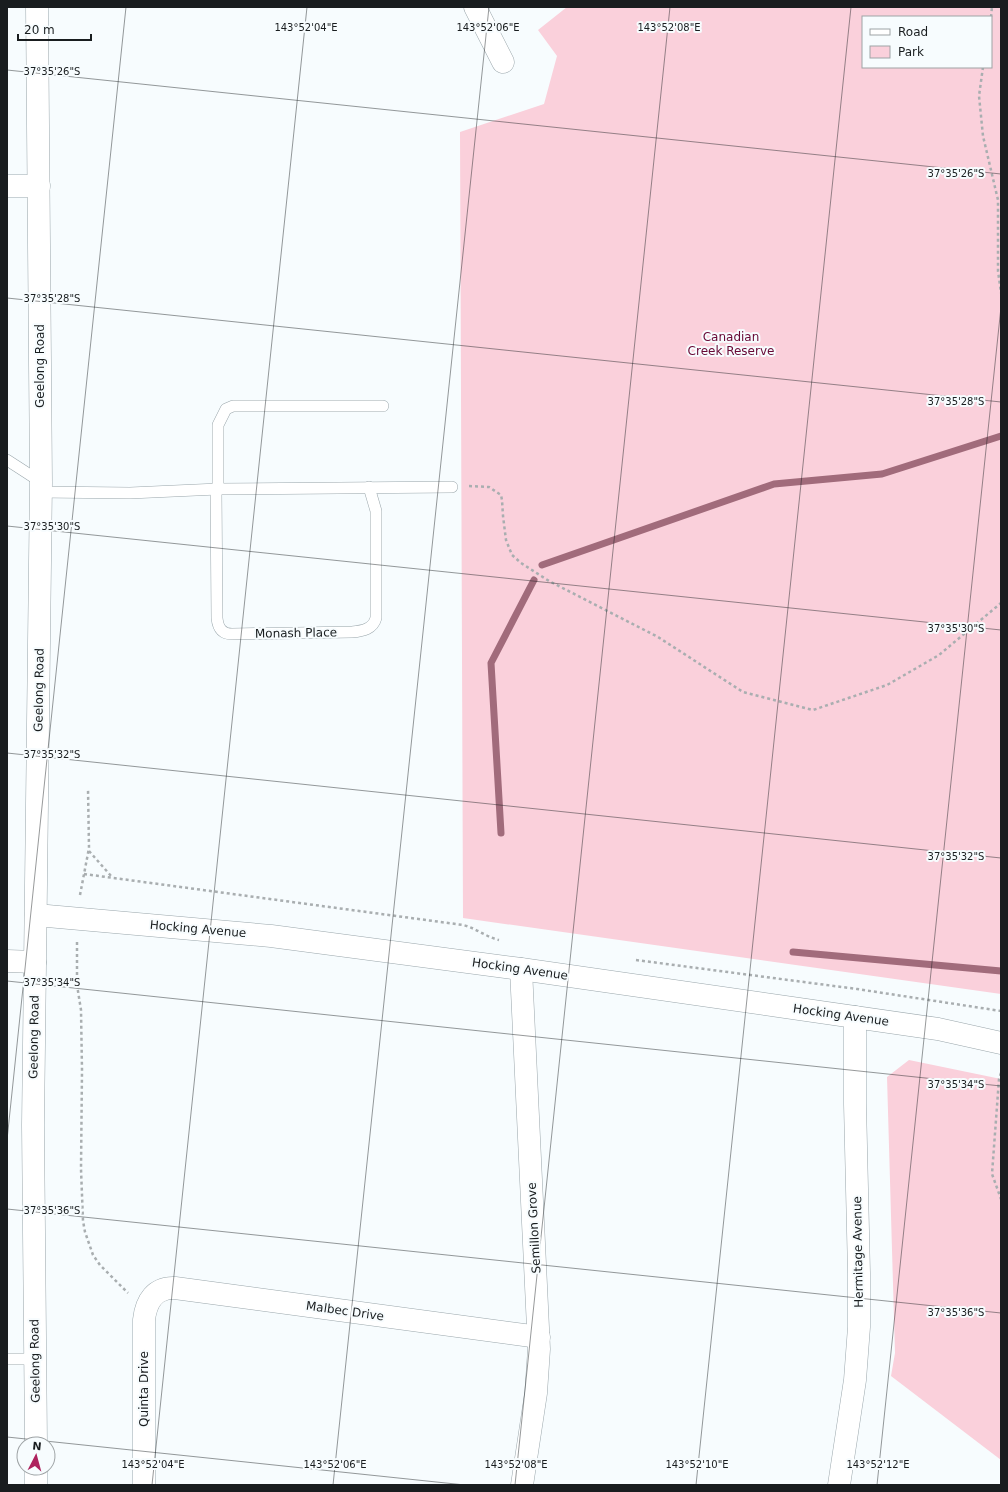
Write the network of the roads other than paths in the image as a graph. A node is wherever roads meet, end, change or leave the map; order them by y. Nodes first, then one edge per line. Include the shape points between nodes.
1 (37, 7) edge
2 (475, 7) edge
3 (503, 62) dead end
4 (7, 186) edge
5 (39, 186) junction
6 (383, 406) dead end
7 (7, 460) edge
8 (40, 487) junction
9 (369, 487) junction
10 (452, 487) road end
11 (217, 489) junction
12 (36, 915) junction
13 (7, 961) edge
14 (35, 962) junction
15 (521, 969) junction
16 (855, 1017) junction
17 (1001, 1042) edge
18 (154, 1295) joint
19 (539, 1337) junction
20 (7, 1359) edge
21 (35, 1359) junction
22 (36, 1436) edge
23 (144, 1485) edge
24 (522, 1485) edge
25 (839, 1485) edge

1 - 5 street, Geelong Road
2 - 3 street
4 - 5 street
5 - 8 street, Geelong Road
6 - 11 lane via 233,406 226,409 218,425
7 - 8 lane
8 - 11 lane via 130,493
8 - 12 street, Geelong Road
9 - 10 lane
9 - 11 lane
9 - 11 lane, Monash Place via 376,511 374,624 364,631 352,632 232,634 221,630 217,618
12 - 14 street, Geelong Road
12 - 15 street, Hocking Avenue via 271,936
13 - 14 street
14 - 21 street, Geelong Road
15 - 16 street, Hocking Avenue
15 - 19 street, Semillon Grove
16 - 17 street, Hocking Avenue via 938,1029
16 - 25 street, Hermitage Avenue via 859,1327 856,1374
18 - 19 street, Malbec Drive via 164,1289 176,1288
18 - 23 street, Quinta Drive via 146,1309 143,1326
19 - 24 street, Semillon Grove via 536,1393
20 - 21 lane
21 - 22 street, Geelong Road

